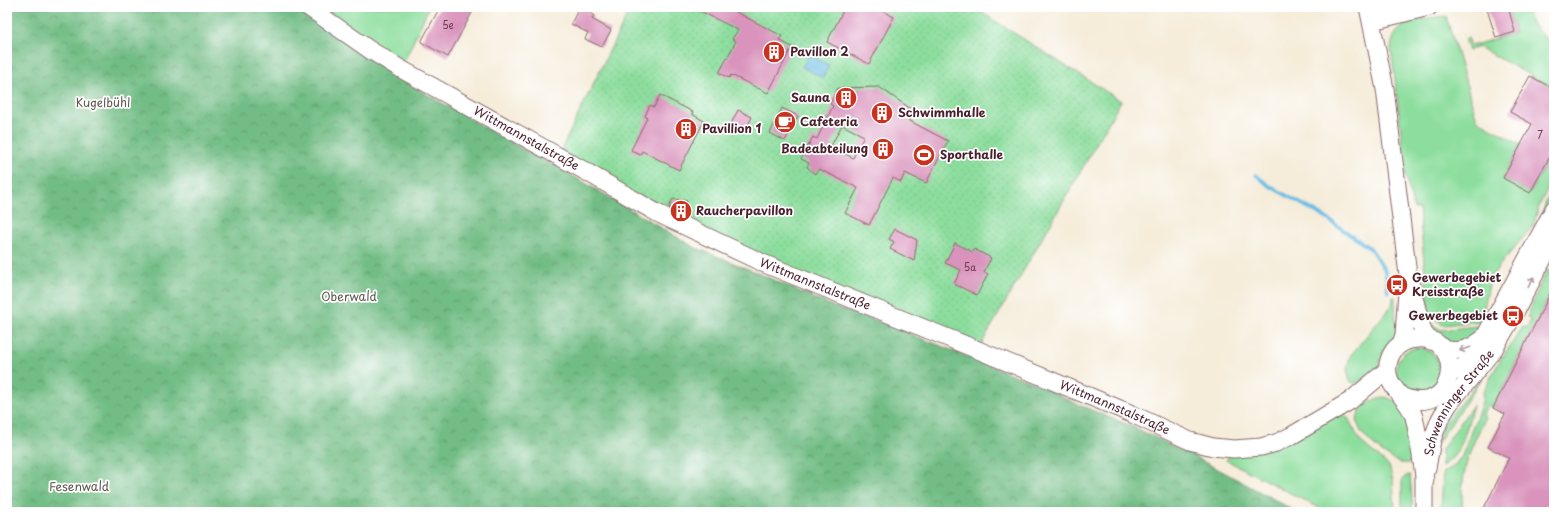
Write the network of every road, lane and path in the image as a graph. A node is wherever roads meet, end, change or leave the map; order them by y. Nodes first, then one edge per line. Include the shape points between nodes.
1 (308, 7) edge
2 (1429, 7) edge
3 (1370, 14) edge
4 (1554, 209) edge
5 (1554, 238) edge
6 (1408, 275) junction
7 (1504, 332) junction
8 (1401, 344) junction
9 (1437, 345) junction
10 (1387, 370) junction
11 (1450, 374) junction
12 (1397, 393) junction
13 (1432, 399) junction
14 (1350, 401) junction
15 (1425, 480) junction
16 (1424, 512) edge

1 - 14 street, Wittmannstalstraße via 401,69 657,213 765,264 1132,414 1190,441 1234,449 1261,447 1291,436
2 - 3 street
3 - 6 street via 1385,89
4 -> 9 street, Schwenninger Straße via 1484,338 1463,351 1453,352
7 -> 5 street, Schwenninger Straße
6 - 8 street via 1404,335
6 - 9 street via 1424,332
7 - 11 street, Schwenninger Straße via 1480,356
7 - 15 street, Schwenninger Straße via 1440,419 1432,440
8 - 9 street via 1410,339 1420,338
8 - 10 street via 1394,350
9 - 11 street via 1448,357
10 - 12 street via 1389,380
10 - 14 street, Wittmannstalstraße
11 - 13 street via 1441,393
12 - 13 street via 1411,401 1422,402
12 - 14 street, Wittmannstalstraße
12 - 15 street via 1410,407 1414,418
13 - 15 street via 1427,407 1423,432
15 - 16 street

